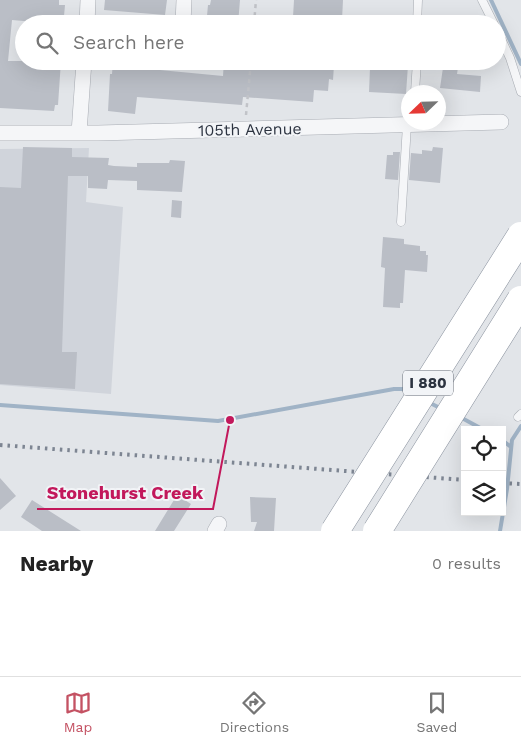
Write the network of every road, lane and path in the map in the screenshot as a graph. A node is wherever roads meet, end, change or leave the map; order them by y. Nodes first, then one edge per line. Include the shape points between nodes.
1 (88, 0) edge
2 (184, 0) edge
3 (256, 0) edge
4 (418, 0) edge
5 (482, 0) edge
6 (87, 15) edge
7 (183, 15) edge
8 (255, 15) edge
9 (417, 15) edge
10 (490, 15) edge
11 (506, 49) edge
12 (83, 70) edge
13 (250, 70) edge
14 (416, 70) edge
15 (415, 85) edge
16 (521, 92) edge
17 (501, 122) dead end
18 (446, 123) edge
19 (401, 124) edge
20 (245, 129) junction
21 (411, 130) edge
22 (0, 133) edge
23 (79, 133) junction
24 (401, 222) dead end
25 (521, 236) edge
26 (521, 300) edge
27 (335, 531) edge
28 (377, 531) edge

1 - 6 street
2 - 7 street
3 - 8 path
4 - 9 lane
5 - 10 lane
11 - 16 lane
12 - 23 street
13 - 20 path
14 - 15 lane
17 - 18 street, 105th Avenue
19 - 20 street, 105th Avenue
20 - 23 street, 105th Avenue
21 - 24 lane
22 - 23 street, 105th Avenue
25 - 27 highway, I 880, bridge
26 - 28 highway, I 880, bridge

